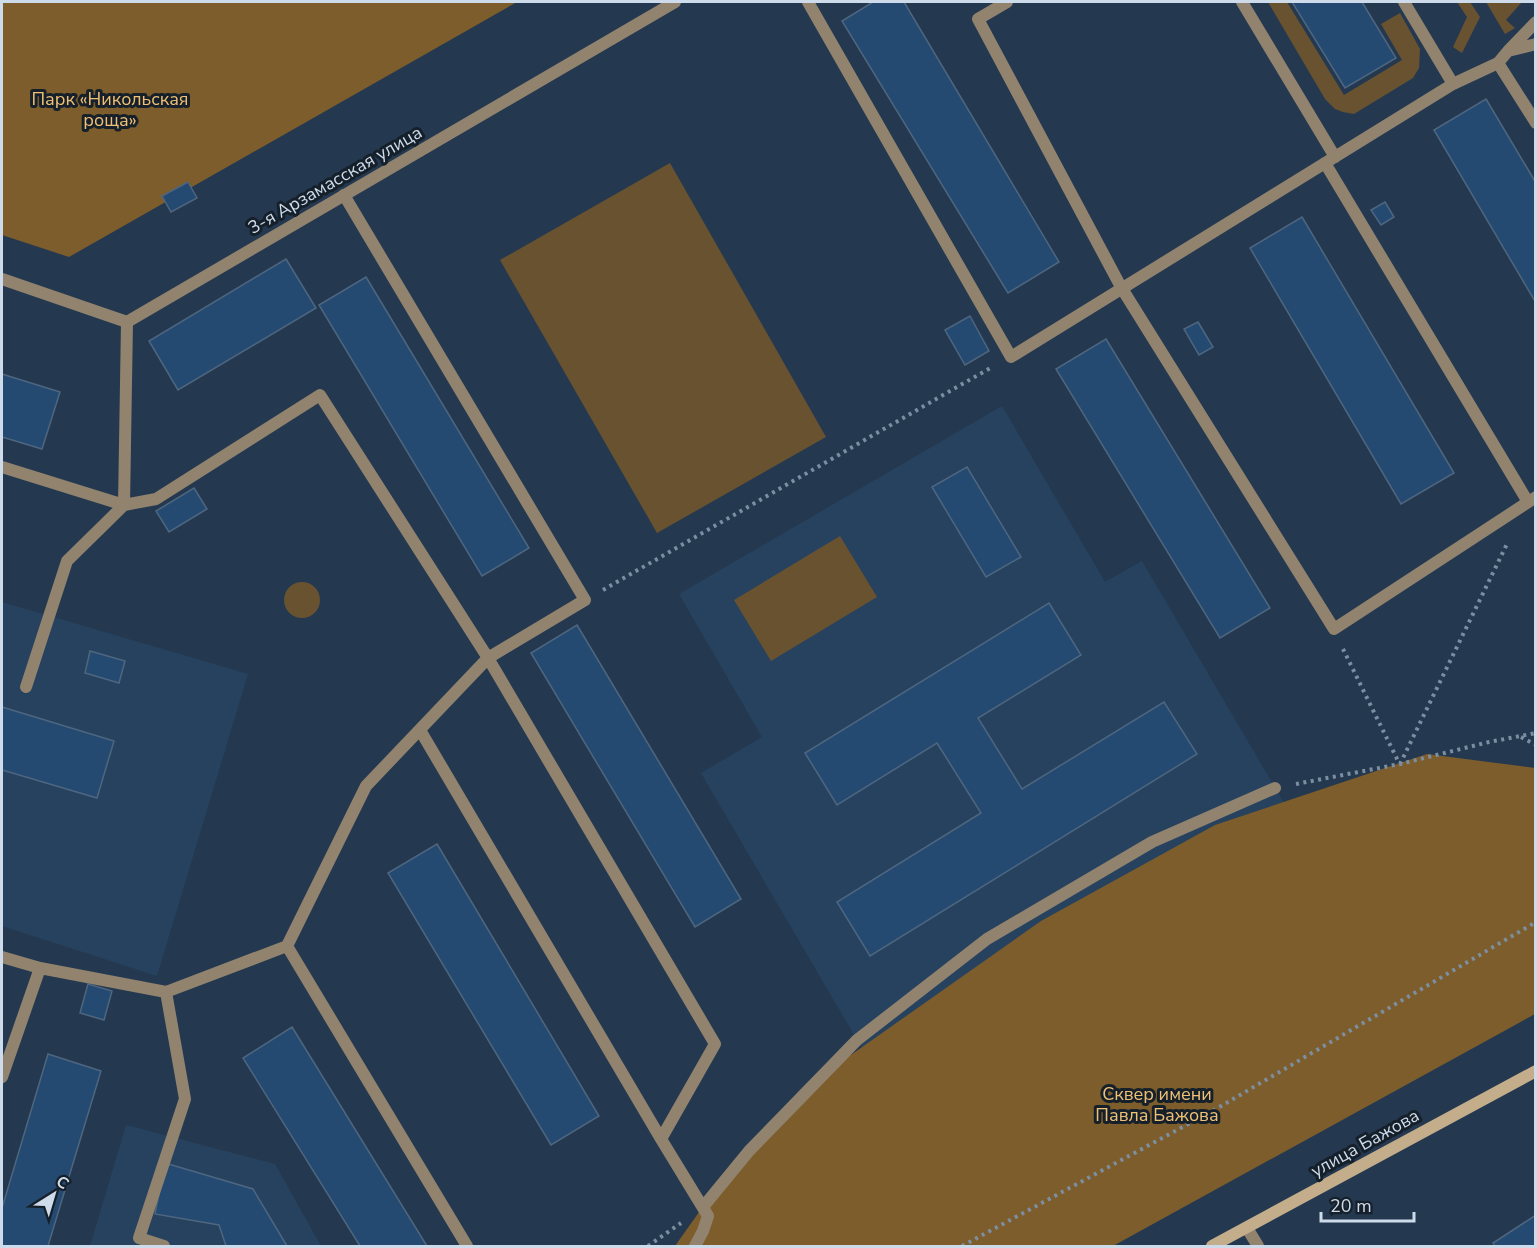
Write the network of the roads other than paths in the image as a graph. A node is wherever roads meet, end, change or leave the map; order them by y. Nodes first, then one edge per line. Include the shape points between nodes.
1 (675, 2) edge
2 (808, 2) edge
3 (1006, 2) edge
4 (1242, 2) edge
5 (1404, 2) edge
6 (1536, 22) edge
7 (1536, 44) edge
8 (1508, 51) junction
9 (1498, 63) junction
10 (1453, 84) junction
11 (1536, 123) edge
12 (1330, 160) junction
13 (344, 195) junction
14 (2, 279) edge
15 (1121, 287) junction
16 (128, 322) junction
17 (2, 467) edge
18 (1532, 499) edge
19 (124, 505) junction
20 (488, 658) junction
21 (26, 687) dead end
22 (420, 730) junction
23 (1275, 788) road end
24 (287, 946) junction
25 (2, 957) edge
26 (40, 968) junction
27 (166, 992) junction
28 (1536, 1071) edge
29 (2, 1077) edge
30 (661, 1139) junction
31 (703, 1207) junction
32 (1247, 1228) junction
33 (164, 1246) edge
34 (467, 1246) edge
35 (695, 1246) edge
36 (1212, 1246) edge
37 (1258, 1246) edge

1 - 13 street, 3-я Арзамасская улица
2 - 15 street via 1011,357
3 - 15 street via 978,19
4 - 12 street
5 - 10 street
6 - 8 street
7 - 8 street
8 - 9 street
9 - 10 street
9 - 11 street
10 - 12 street
12 - 15 street
12 - 18 street
13 - 16 street, 3-я Арзамасская улица
13 - 20 street via 585,600
14 - 16 street
15 - 18 street via 1334,629
16 - 19 street
17 - 19 street
19 - 20 street via 156,499 320,395
19 - 21 street via 67,561
20 - 22 street
20 - 30 street via 715,1044
22 - 24 street via 366,786
22 - 30 street
23 - 31 street via 1152,842 987,939 857,1040 749,1151
24 - 27 street
24 - 34 street
25 - 26 street
26 - 27 street
26 - 29 street
27 - 33 street via 185,1099 139,1238
28 - 32 main road, улица Бажова
30 - 31 street
31 - 35 street via 708,1216
32 - 36 main road, улица Бажова
32 - 37 street

